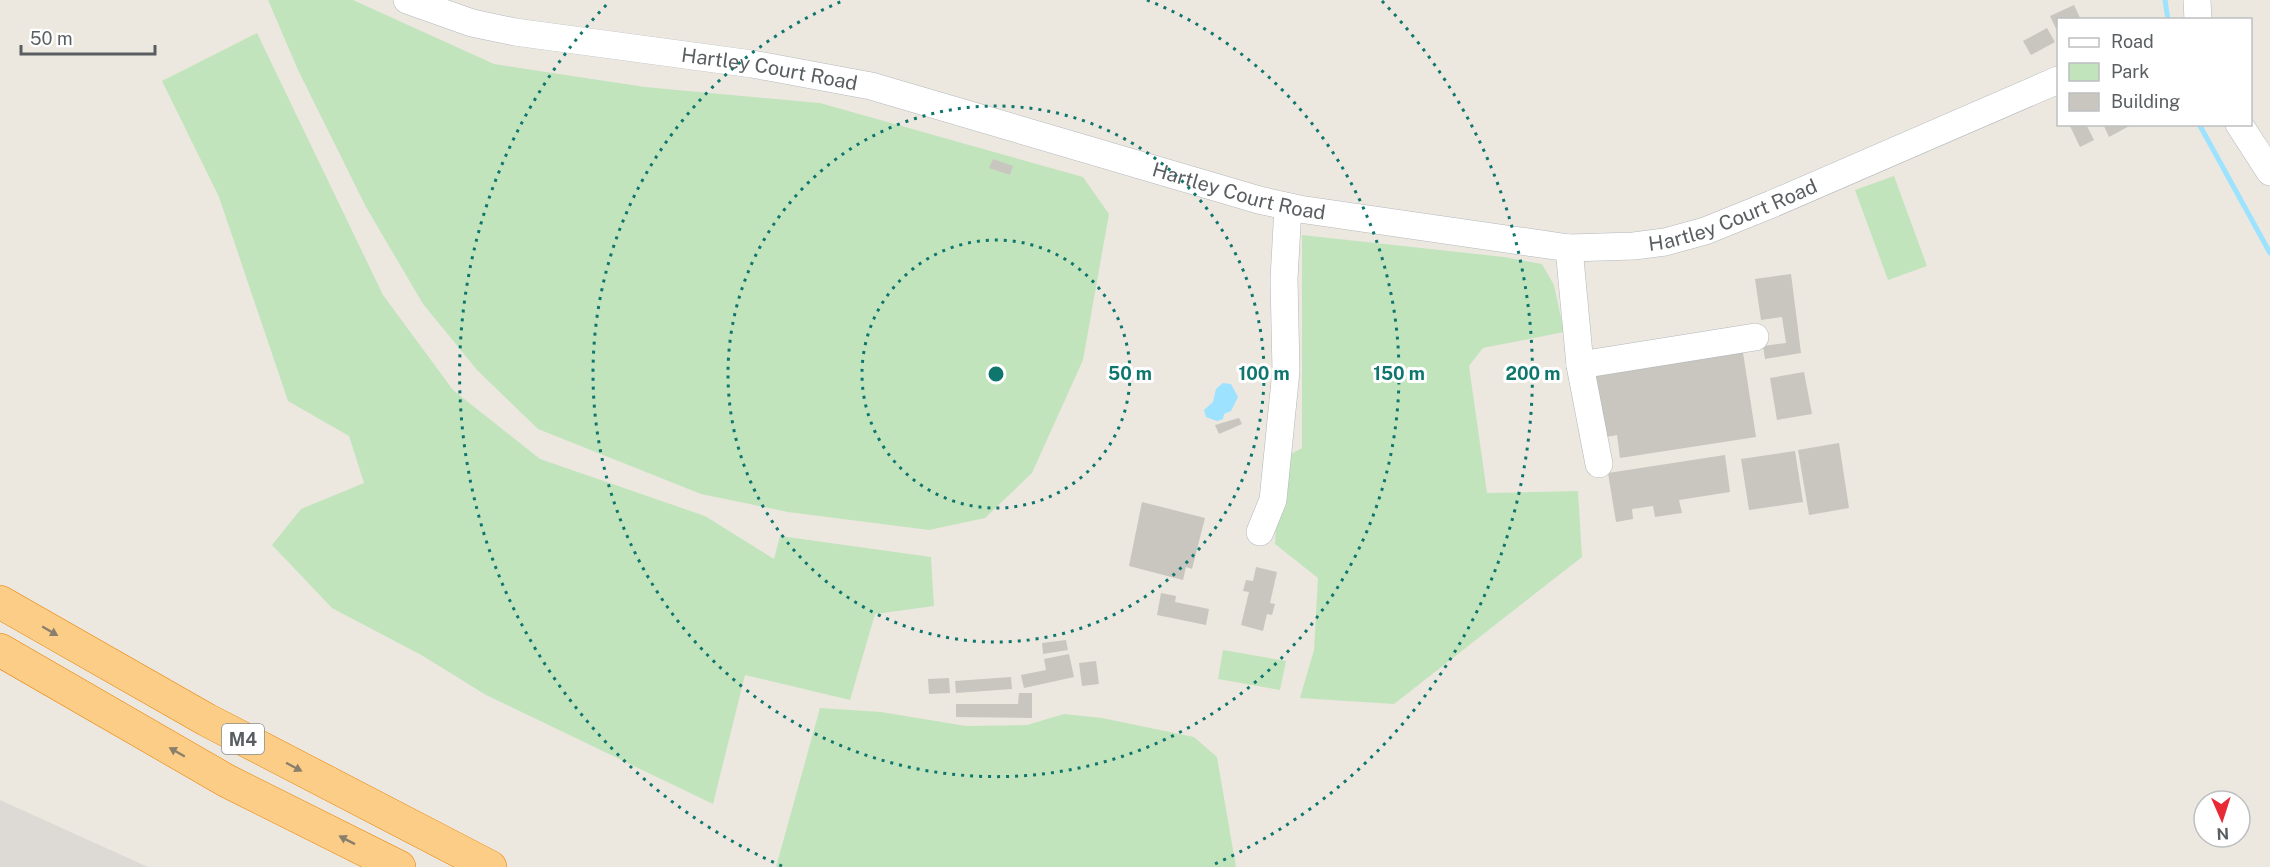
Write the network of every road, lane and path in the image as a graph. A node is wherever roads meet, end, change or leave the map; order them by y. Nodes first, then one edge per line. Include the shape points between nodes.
1 (407, 0) edge
2 (2197, 0) edge
3 (2198, 18) edge
4 (2057, 80) edge
5 (2240, 126) edge
6 (2270, 172) edge
7 (1288, 207) junction
8 (1569, 248) junction
9 (1755, 337) dead end
10 (1580, 365) junction
11 (1599, 464) dead end
12 (1260, 532) dead end
13 (0, 602) edge
14 (0, 650) edge
15 (399, 867) edge
16 (490, 867) edge

1 - 7 street, Hartley Court Road via 472,24 515,32 752,64 871,86
2 - 3 street
4 - 8 street, Hartley Court Road via 1705,231 1634,246
5 - 6 street
7 - 8 street, Hartley Court Road
7 - 12 street via 1284,279 1286,371 1273,500
8 - 10 street
9 - 10 street
10 - 11 street
13 -> 16 highway, M4 via 207,720
15 -> 14 highway, M4 via 227,781

